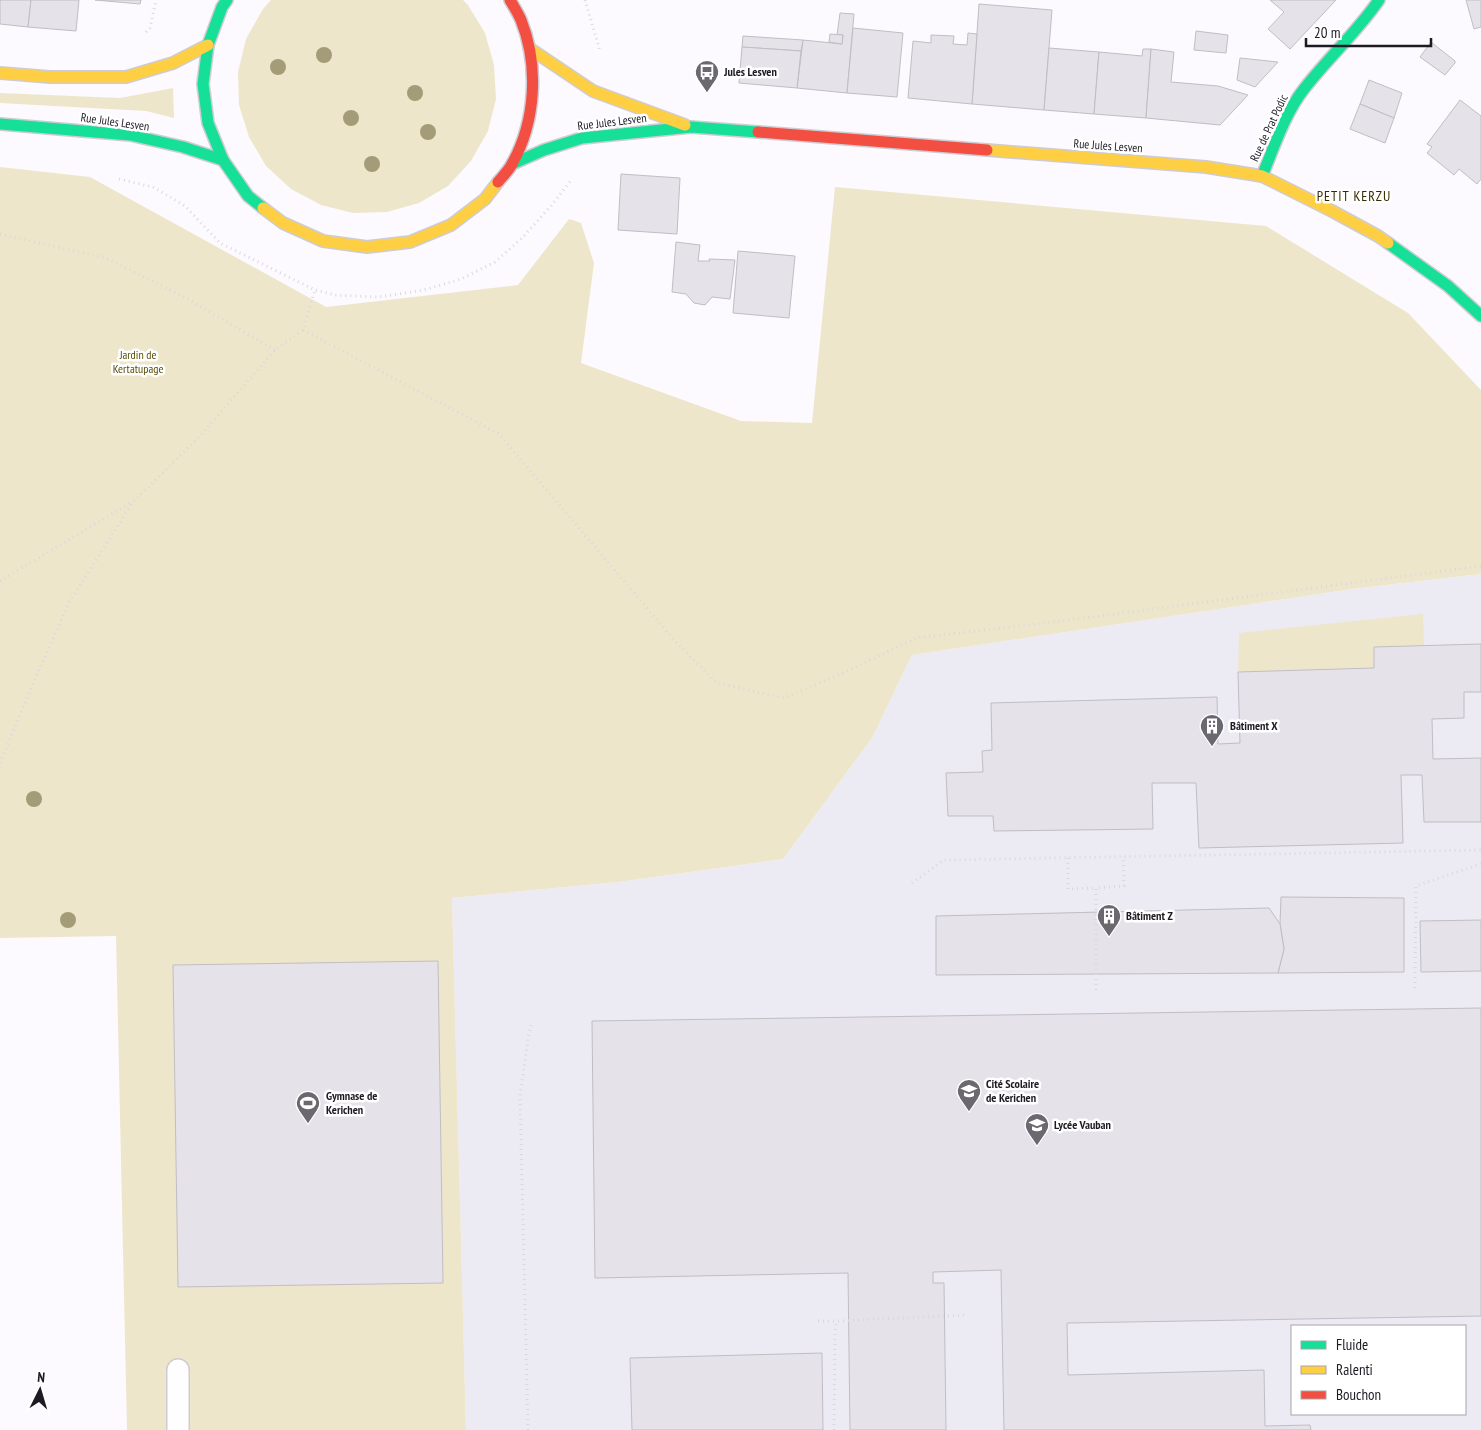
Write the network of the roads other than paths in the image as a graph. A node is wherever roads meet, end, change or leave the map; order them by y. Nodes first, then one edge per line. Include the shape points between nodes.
1 (227, 0) edge
2 (510, 0) edge
3 (1379, 0) edge
4 (208, 45) junction
5 (529, 48) junction
6 (0, 73) edge
7 (0, 124) edge
8 (691, 127) junction
9 (223, 160) junction
10 (512, 164) junction
11 (1262, 176) junction
12 (1481, 316) edge
13 (178, 1370) dead end
14 (178, 1430) edge

1 - 4 street
2 - 5 street via 521,20
3 - 11 street, Rue de Prat Podic via 1303,90 1284,123
4 - 6 street via 173,63 126,77
4 - 9 street via 204,84 208,124
5 - 8 street, Rue Jules Lesven via 593,91
5 - 10 street via 533,78 531,108
7 - 9 street, Rue Jules Lesven via 130,136 183,147
8 - 10 street, Rue Jules Lesven via 582,138
8 - 11 street, Rue Jules Lesven via 1206,168
9 - 10 street via 248,196 283,224 323,241 367,247 410,242 451,225 485,199
11 - 12 street, Rue Jules Lesven via 1378,236 1448,286
13 - 14 lane

